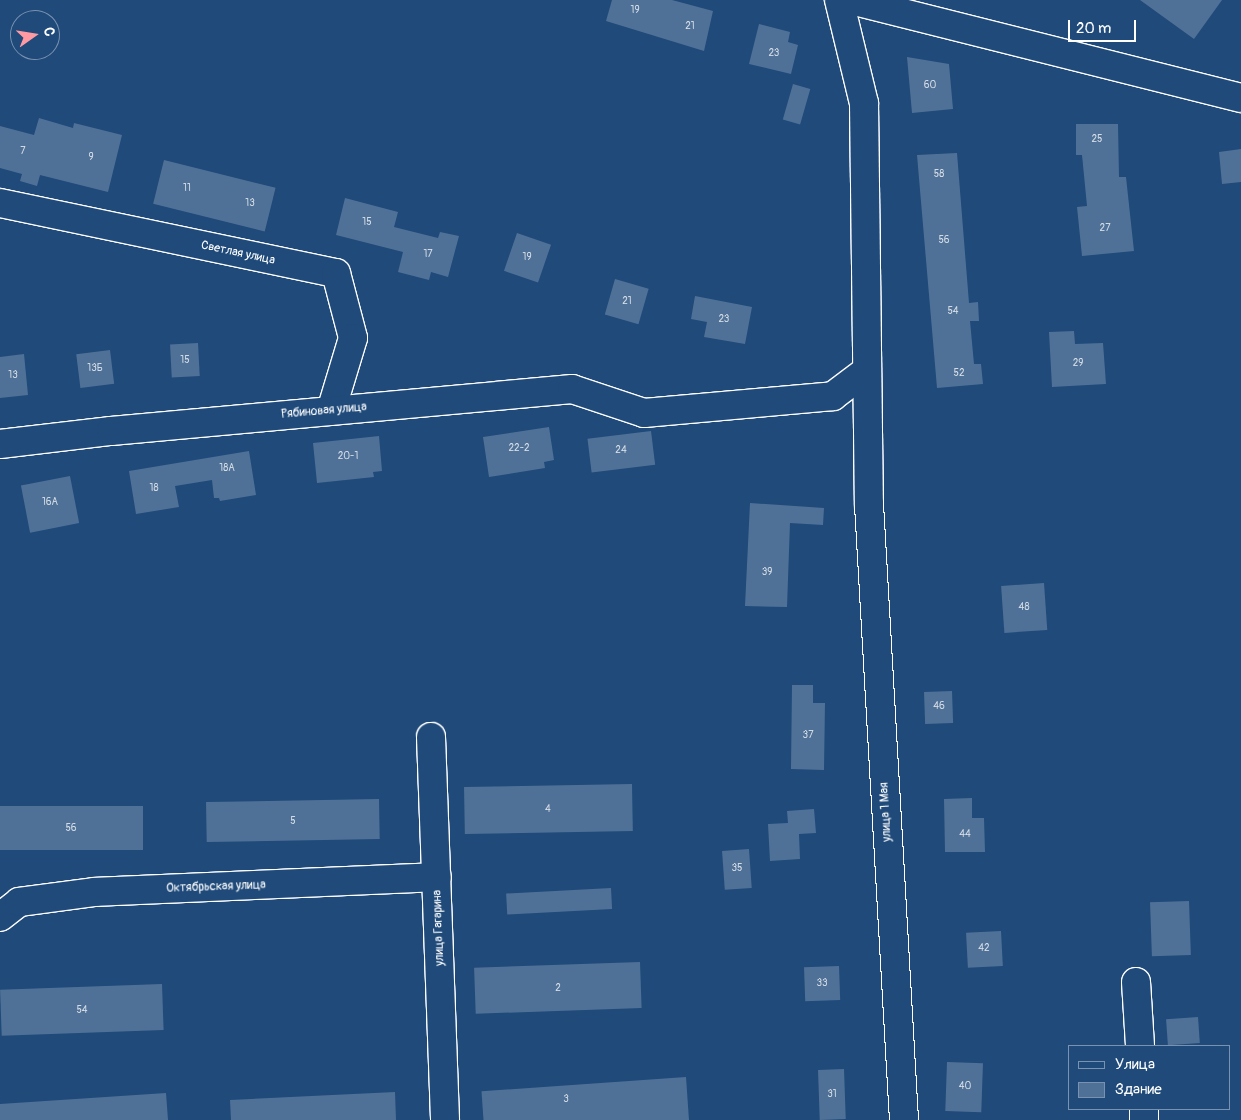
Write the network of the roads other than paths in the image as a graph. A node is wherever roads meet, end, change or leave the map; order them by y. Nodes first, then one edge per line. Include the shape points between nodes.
1 (839, 0) edge
2 (851, 0) edge
3 (1241, 98) edge
4 (0, 203) edge
5 (866, 371) junction
6 (331, 411) junction
7 (0, 444) edge
8 (431, 736) dead end
9 (437, 877) junction
10 (0, 917) edge
11 (1136, 982) dead end
12 (1140, 1045) edge
13 (445, 1120) edge
14 (904, 1120) edge

1 - 5 street, улица 1 Мая via 864,103
2 - 3 street
4 - 6 street, Светлая улица via 336,273 353,338
5 - 6 street, Рябиновая улица via 833,396 644,413 572,388
5 - 14 street, улица 1 Мая via 869,504
6 - 7 street, Рябиновая улица
8 - 9 street, улица Гагарина
9 - 10 street, Октябрьская улица via 95,892 19,902
9 - 13 street, улица Гагарина
11 - 12 street

